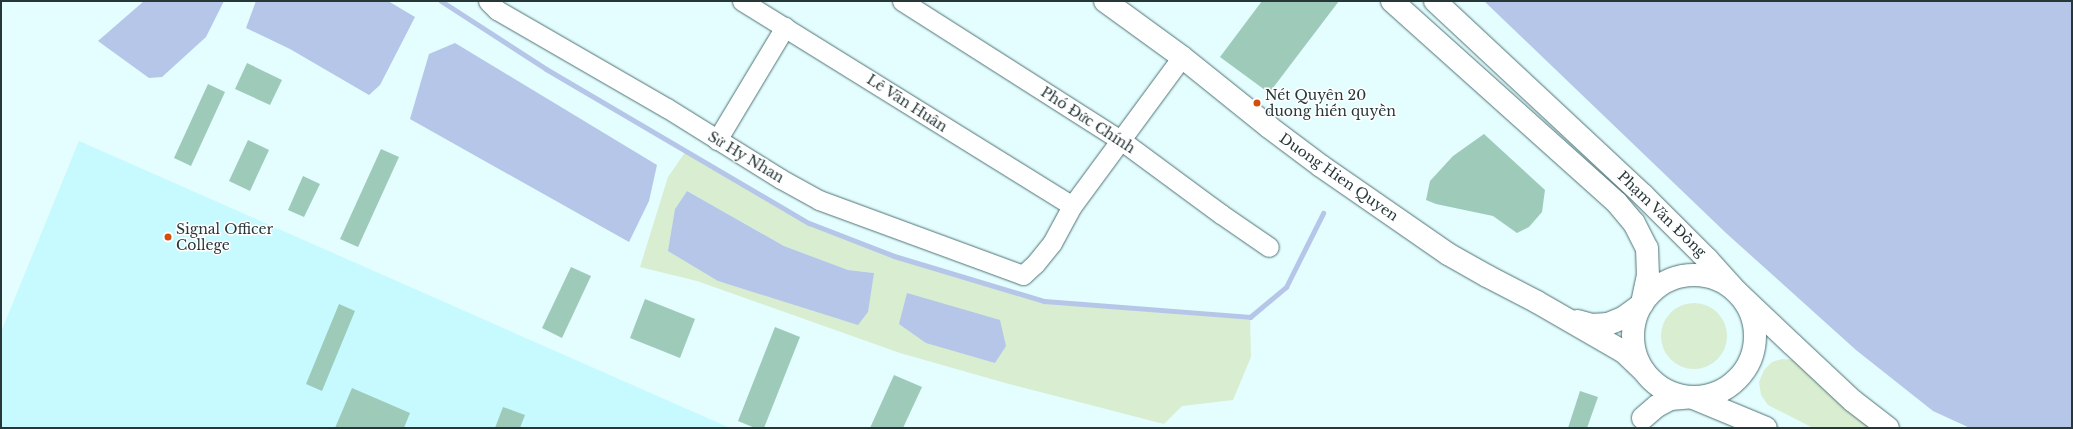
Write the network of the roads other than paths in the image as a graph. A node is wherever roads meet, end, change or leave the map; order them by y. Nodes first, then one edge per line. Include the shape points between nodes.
1 (488, 1) edge
2 (742, 1) edge
3 (902, 1) edge
4 (1105, 1) edge
5 (1392, 1) edge
6 (1435, 1) edge
7 (785, 27) junction
8 (1182, 57) junction
9 (717, 140) junction
10 (1122, 141) junction
11 (1072, 206) junction
12 (1269, 247) dead end
13 (1736, 291) junction
14 (1642, 304) junction
15 (1567, 318) junction
16 (1644, 372) junction
17 (1691, 397) junction
18 (1641, 423) edge
19 (1766, 428) edge
20 (1888, 428) edge

1 - 9 street, Sử Hy Nhan via 497,10 667,108
2 - 7 street, Lê Văn Huân
3 - 10 street, Phó Đức Chính
4 - 8 main road, Duong Hien Quyen
5 - 14 main road, Phạm Văn Đồng via 1617,203 1634,223 1647,248 1648,275
6 - 13 main road, Phạm Văn Đồng via 1643,195
7 - 9 street
7 - 11 street, Lê Văn Huân
8 - 10 street
8 - 15 main road, Duong Hien Quyen via 1321,166 1448,254
9 - 11 street, Sử Hy Nhan via 819,200 1023,275 1052,243
10 - 11 street
10 - 12 street, Phó Đức Chính
13 - 14 main road via 1704,275 1686,275 1669,279 1654,289
13 - 17 main road via 1748,306 1754,323 1755,342 1750,360 1740,376 1726,388 1709,395
13 - 20 main road, Phạm Văn Đồng via 1853,401
14 - 15 main road, Duong Hien Quyen via 1623,318 1608,324 1592,325
14 - 16 main road via 1635,320 1633,338 1636,355
15 - 16 main road, Duong Hien Quyen via 1624,352
16 - 17 main road via 1657,385 1673,394
16 - 18 main road via 1648,379 1649,396
17 - 18 main road via 1670,399 1657,406
17 - 19 main road

